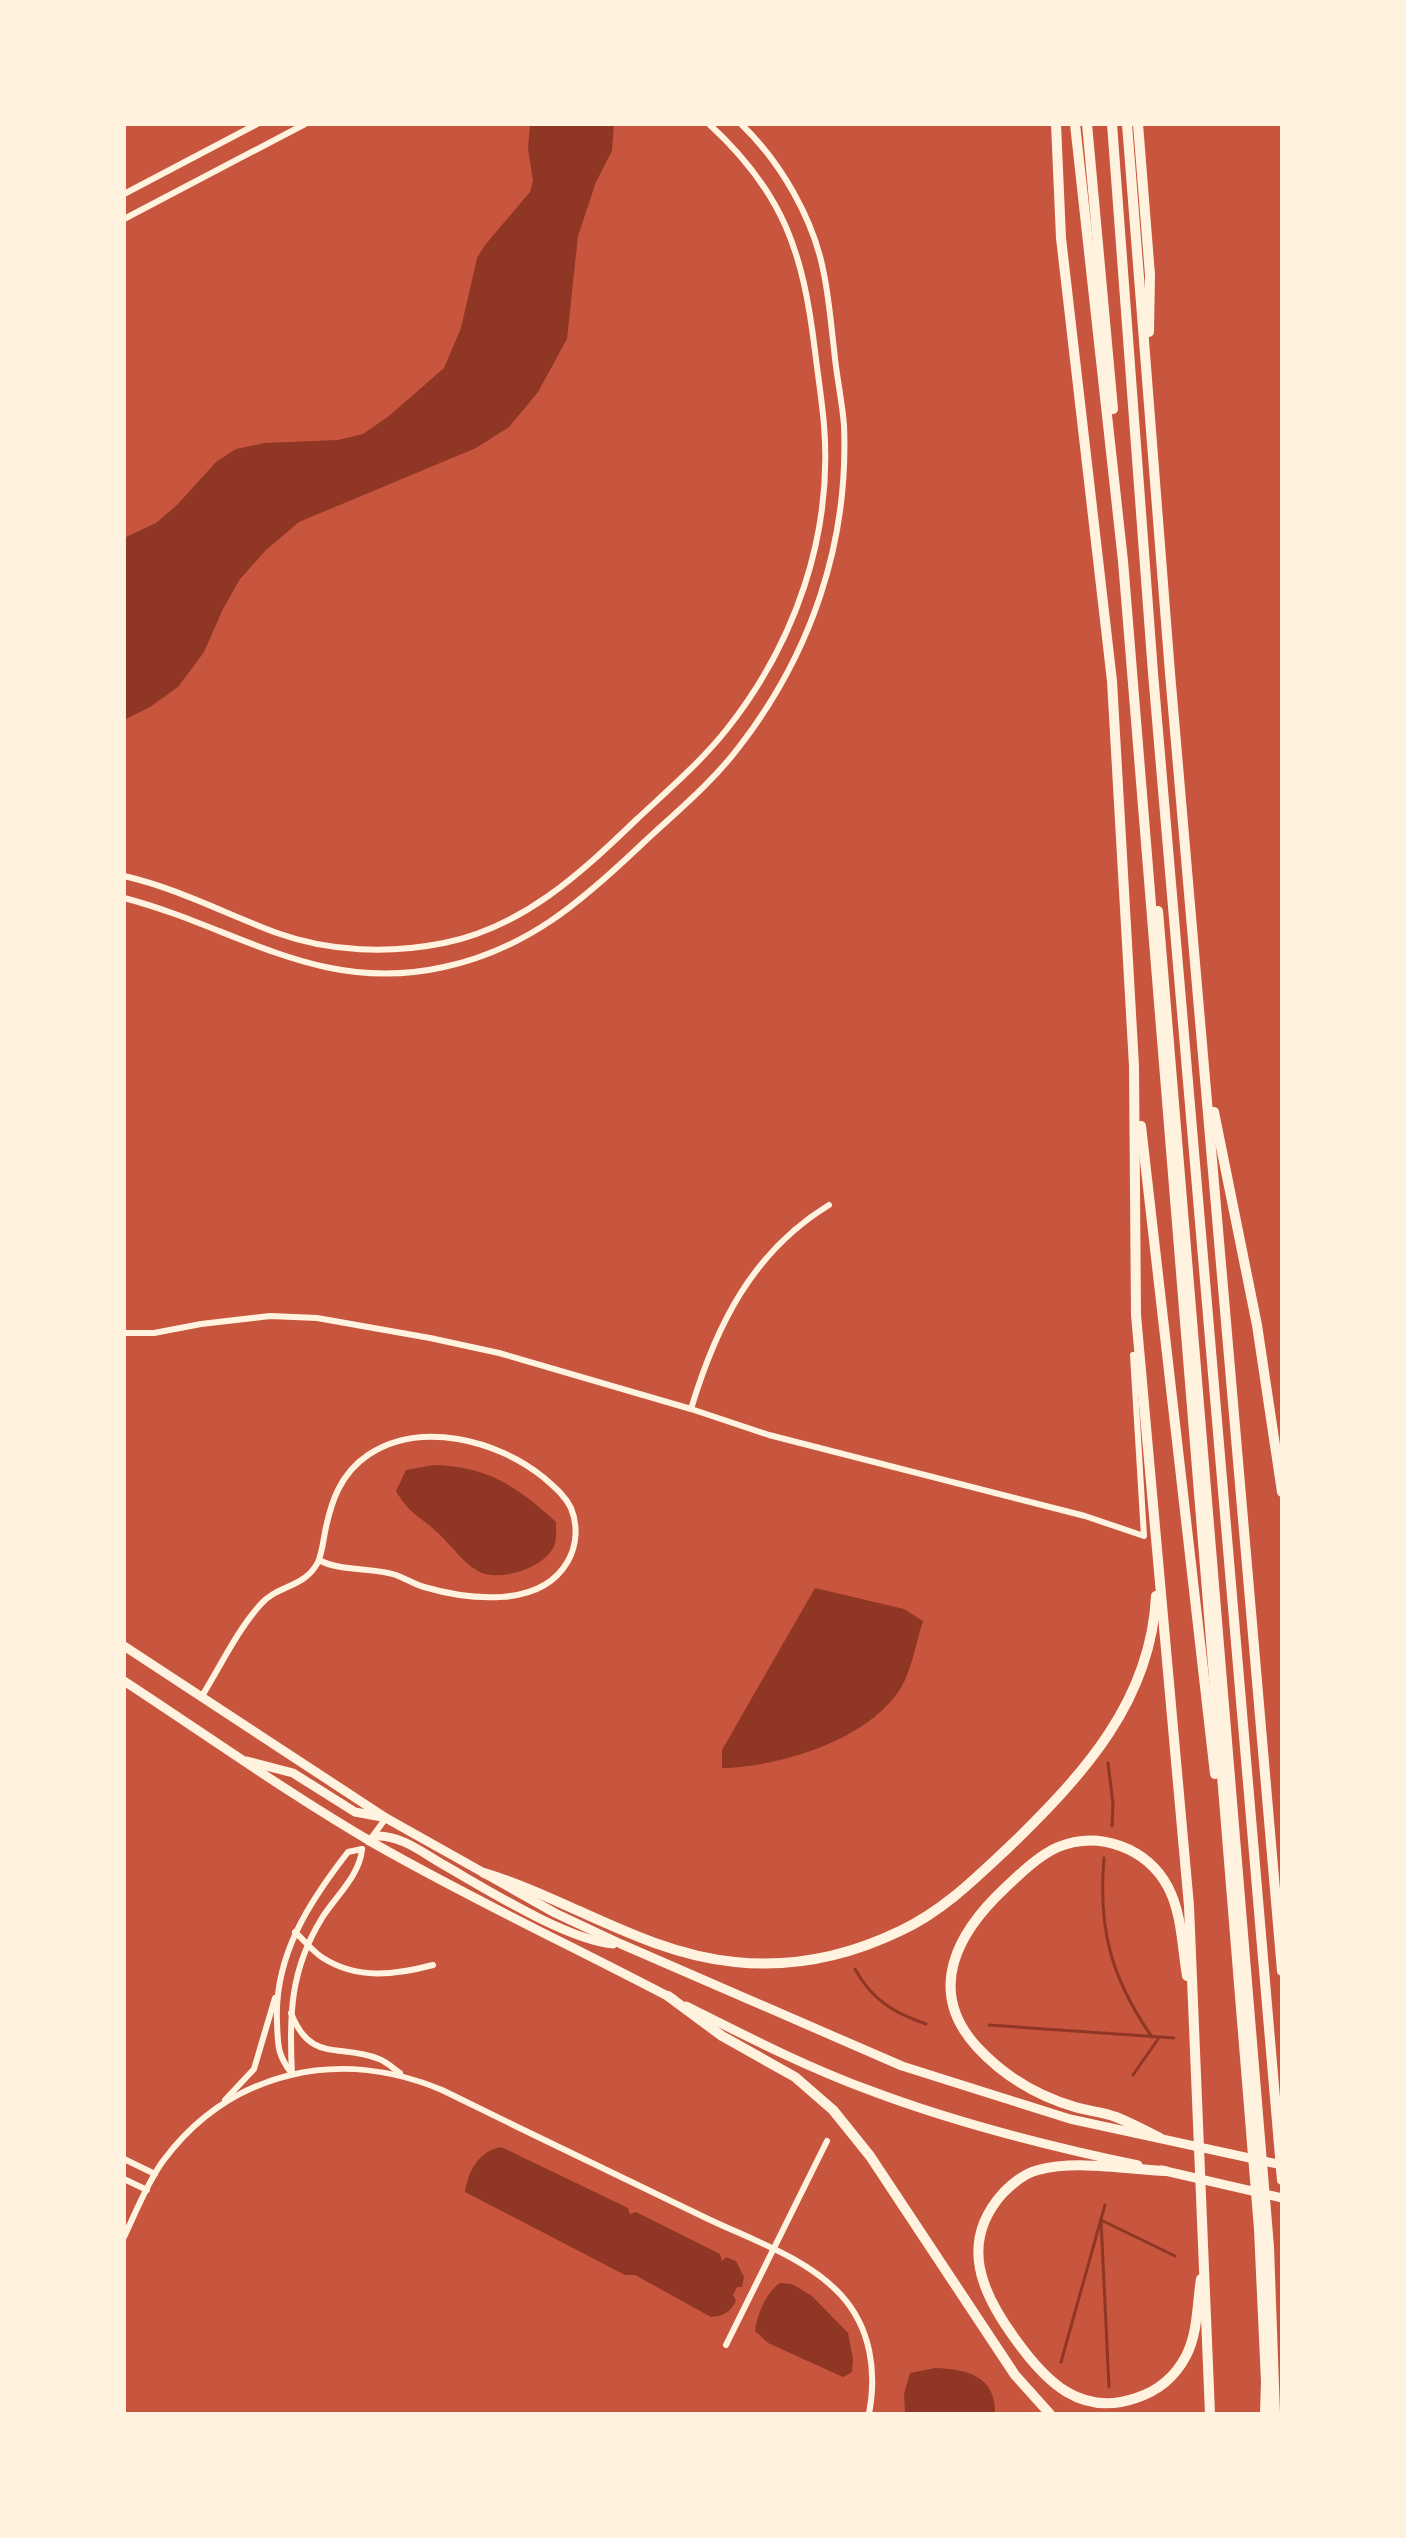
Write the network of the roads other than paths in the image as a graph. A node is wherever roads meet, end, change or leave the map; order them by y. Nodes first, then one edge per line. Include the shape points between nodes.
1 (257, 124) edge
2 (305, 124) edge
3 (709, 124) edge
4 (741, 124) edge
5 (1056, 124) edge
6 (1075, 124) edge
7 (1087, 124) edge
8 (1112, 124) edge
9 (1127, 124) edge
10 (1138, 124) edge
11 (124, 194) edge
12 (124, 219) edge
13 (1148, 402) junction
14 (124, 876) edge
15 (124, 898) edge
16 (1204, 1062) junction
17 (1134, 1066) junction
18 (829, 1205) dead end
19 (124, 1333) edge
20 (1133, 1355) dead end
21 (691, 1409) junction
22 (1282, 1492) edge
23 (1157, 1546) junction
24 (319, 1560) junction
25 (124, 1646) edge
26 (124, 1681) edge
27 (202, 1696) junction
28 (238, 1759) junction
29 (386, 1818) junction
30 (366, 1845) junction
31 (484, 1873) junction
32 (1232, 1919) junction
33 (295, 1932) junction
34 (309, 1944) junction
35 (621, 1944) junction
36 (433, 1965) dead end
37 (1282, 1971) edge
38 (278, 1987) junction
39 (668, 1996) junction
40 (291, 2011) junction
41 (1194, 2014) junction
42 (292, 2074) junction
43 (403, 2075) junction
44 (215, 2110) junction
45 (1160, 2138) junction
46 (827, 2141) dead end
47 (124, 2159) edge
48 (1282, 2165) edge
49 (1165, 2171) junction
50 (155, 2174) junction
51 (124, 2179) edge
52 (1282, 2180) edge
53 (147, 2190) junction
54 (1282, 2198) edge
55 (124, 2237) edge
56 (772, 2250) junction
57 (1205, 2254) junction
58 (726, 2345) dead end
59 (869, 2414) edge
60 (1050, 2414) edge
61 (1210, 2414) edge
62 (1265, 2414) edge
63 (1275, 2414) edge

1 - 11 street
2 - 12 street
3 - 14 street via 747,162 791,236 811,312 824,428 820,526 811,569 775,657 726,730 571,881 507,921 448,942 394,950 324,945
4 - 15 street via 780,171 824,270 844,452 830,568 795,662 738,748 559,917 513,945 443,968 411,974 338,970 277,955
5 - 17 highway via 1061,238 1112,681
6 - 32 highway via 1123,561
7 - 63 highway via 1239,1867 1269,2247
8 - 52 highway via 1153,673
9 - 13 highway
10 - 13 highway via 1150,275
13 - 16 highway
16 - 22 highway via 1257,1325
16 - 37 highway
17 - 23 highway via 1136,1315
17 - 32 highway
18 - 21 street via 781,1243 740,1292 714,1340
19 - 21 street via 245,1318 317,1318 490,1351
20 - 21 street via 1144,1536 1085,1516 775,1437
23 - 31 highway via 1155,1624 1127,1701 1099,1750 1068,1788 966,1887 902,1931 812,1960 719,1960 655,1945 524,1885
23 - 41 highway
24 - 24 street via 331,1502 351,1470 381,1447 418,1437 469,1442 513,1458 563,1496 575,1522 573,1550 561,1570 541,1587 508,1597 443,1592 373,1569
24 - 27 street via 301,1581 261,1603
25 - 27 main road
26 - 28 main road
27 - 29 main road
28 - 29 main road via 293,1773 355,1812
28 - 30 main road
29 - 30 street
29 - 31 main road
30 - 33 street via 348,1852
30 - 34 street via 361,1863
30 - 35 main road via 376,1836 395,1838 577,1935
30 - 39 main road
31 - 35 main road
32 - 62 highway via 1259,2229
33 - 34 street
33 - 38 street
34 - 36 street via 322,1958 357,1973 406,1972
34 - 40 street
35 - 45 main road via 902,2066 1045,2112
38 - 42 street via 280,2059
38 - 44 street via 254,2069
39 - 49 main road via 868,2090 1000,2133
39 - 60 highway via 722,2036 795,2077 833,2110 870,2156 1015,2375
40 - 42 street
40 - 43 street via 299,2032 314,2046 380,2059
41 - 45 highway via 1179,1916 1166,1884 1141,1856 1110,1842 1073,1843 1044,1855 968,1927 954,1961 956,2012 969,2037 996,2064 1050,2098 1116,2117
41 - 57 highway
42 - 43 street via 361,2068
42 - 44 street via 248,2090
43 - 56 street
44 - 50 street via 175,2146
45 - 48 main road
46 - 56 street
47 - 50 street
49 - 54 main road
49 - 57 highway via 1062,2166 1035,2170 1011,2185 992,2206 982,2230 979,2263 987,2296 1034,2365 1058,2388 1079,2399 1126,2402 1165,2383 1178,2370 1195,2329
50 - 53 street
51 - 53 street
53 - 55 street
56 - 58 street
56 - 59 street via 827,2281 856,2317 871,2360
57 - 61 highway

